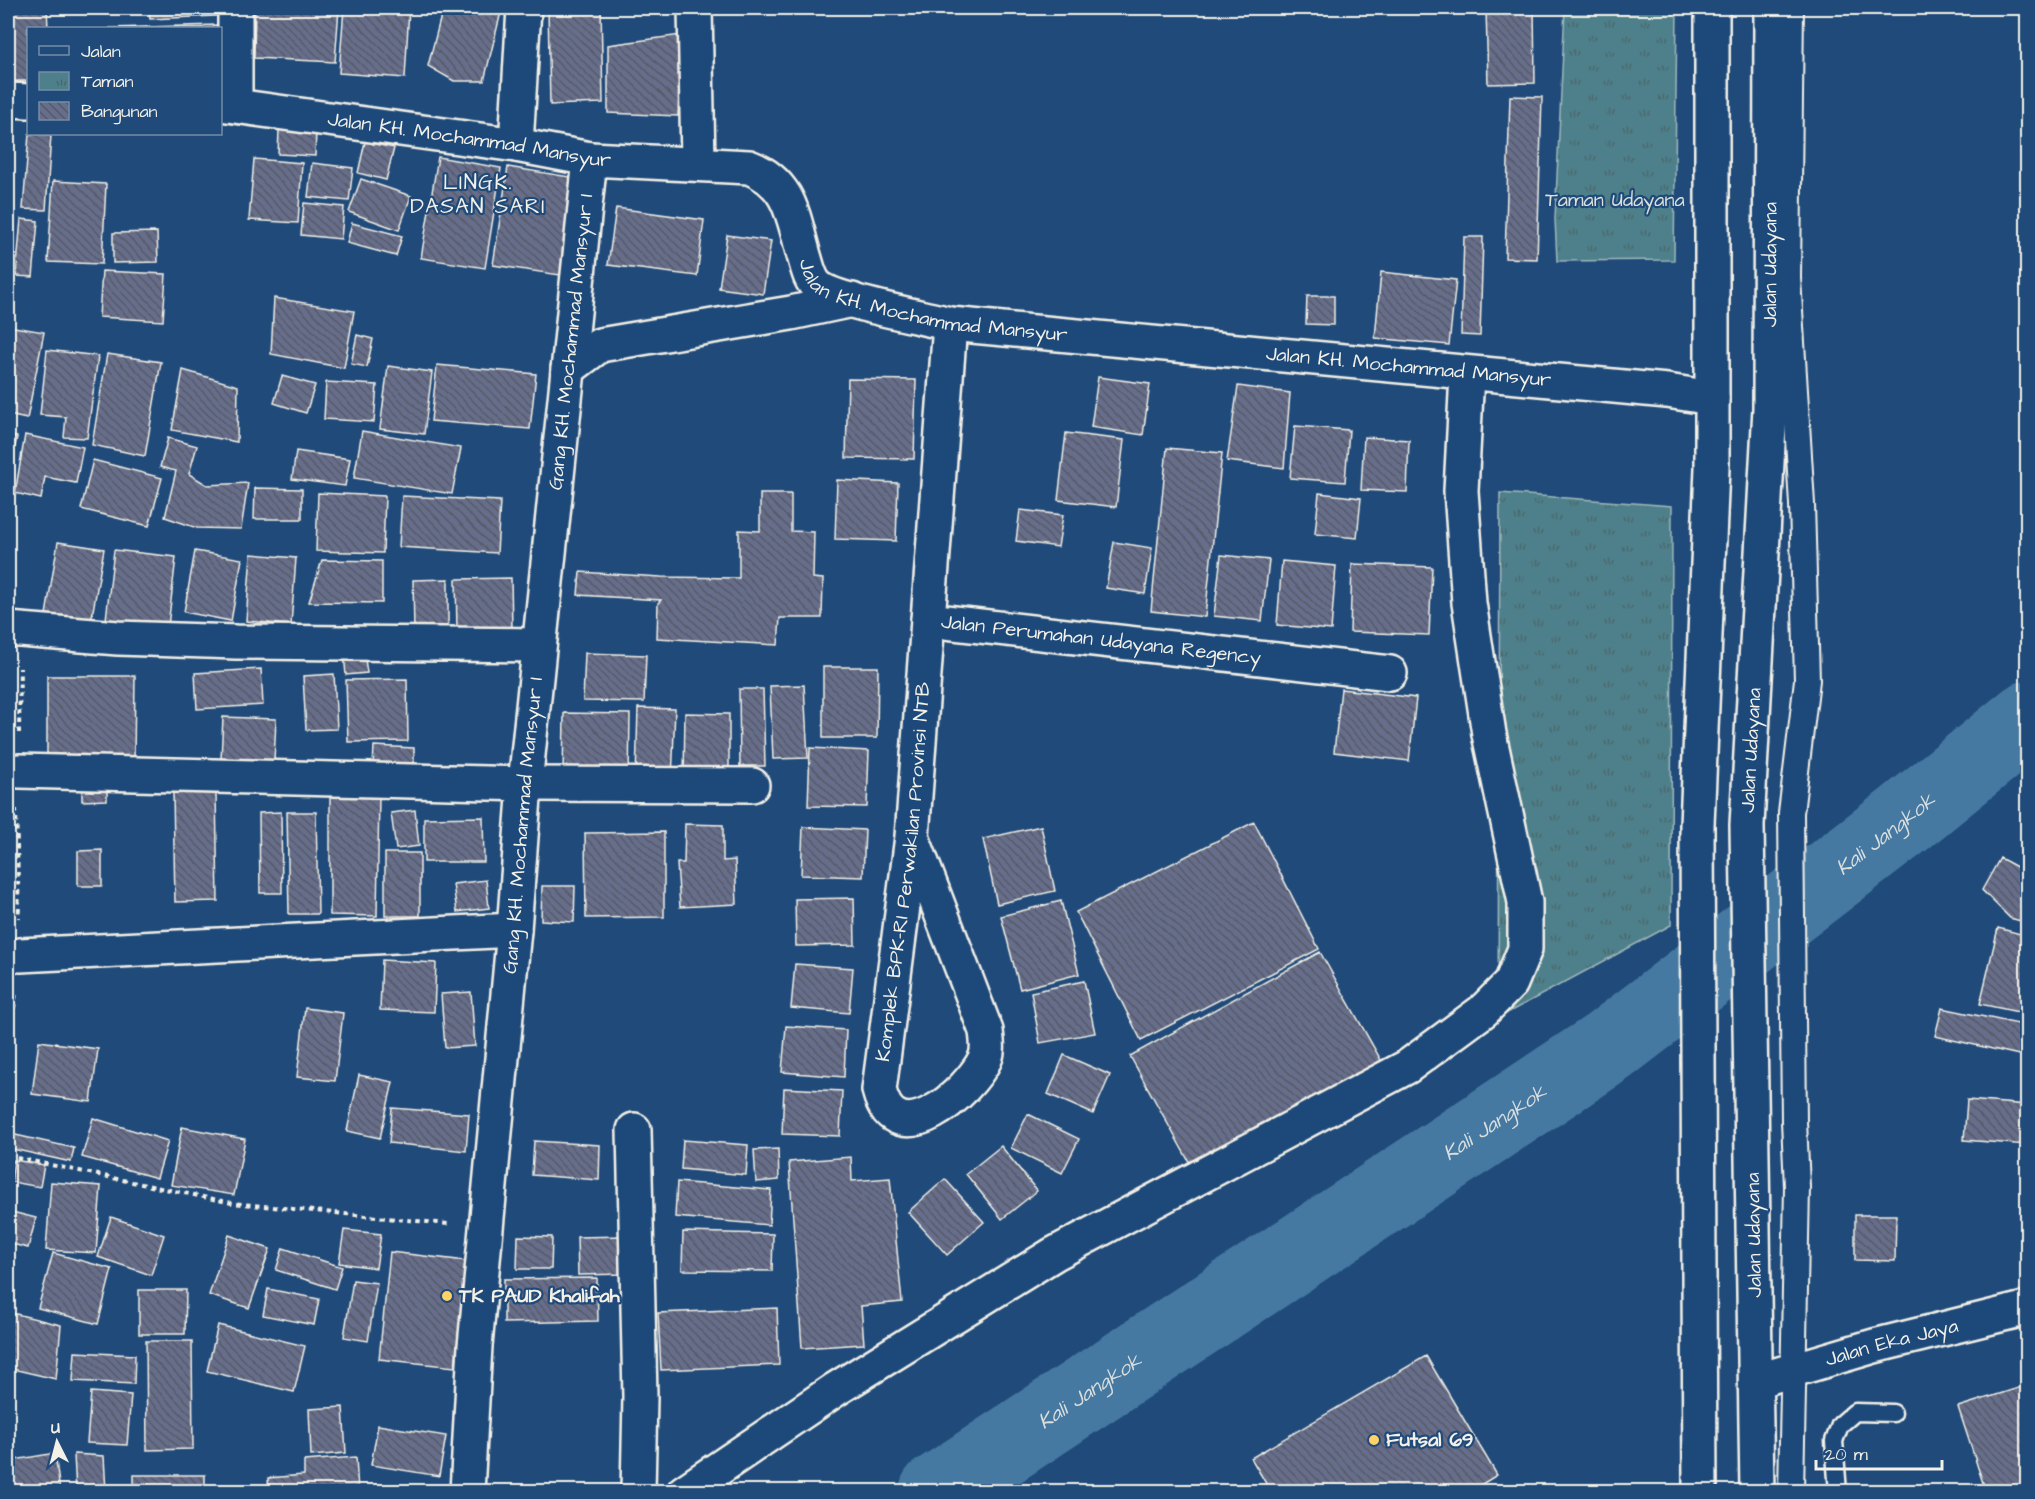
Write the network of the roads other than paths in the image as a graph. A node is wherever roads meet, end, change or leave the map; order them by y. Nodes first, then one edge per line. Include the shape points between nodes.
1 (235, 8) edge
2 (524, 8) edge
3 (695, 8) edge
4 (1712, 8) edge
5 (1771, 8) edge
6 (1791, 8) edge
7 (8, 100) edge
8 (27, 101) edge
9 (228, 104) edge
10 (516, 145) junction
11 (590, 159) junction
12 (698, 162) junction
13 (852, 300) junction
14 (950, 324) junction
15 (568, 369) junction
16 (1467, 374) junction
17 (1712, 398) junction
18 (928, 620) junction
19 (14, 630) edge
20 (539, 645) junction
21 (1390, 673) dead end
22 (19, 771) road end
23 (525, 784) junction
24 (752, 785) dead end
25 (912, 837) junction
26 (514, 930) junction
27 (21, 955) road end
28 (634, 1130) dead end
29 (2027, 1303) edge
30 (1794, 1370) junction
31 (1756, 1381) junction
32 (1893, 1413) dead end
33 (467, 1491) edge
34 (638, 1491) edge
35 (684, 1491) edge
36 (1700, 1491) edge
37 (1757, 1491) edge
38 (1791, 1491) edge
39 (1838, 1491) edge

1 - 9 street
2 - 10 street
3 - 12 street
4 - 17 street
5 - 31 street, Jalan Udayana via 1770,408 1747,825
6 - 30 street via 1788,278 1802,504 1807,680 1791,813 1797,1187
7 - 8 street
9 - 10 street, Jalan KH. Mochammad Mansyur
10 - 11 street, Jalan KH. Mochammad Mansyur
11 - 12 street, Jalan KH. Mochammad Mansyur
11 - 15 street, Gang KH. Mochammad Mansyur I
12 - 13 street, Jalan KH. Mochammad Mansyur via 749,167 770,177 785,195 813,282 829,294
13 - 14 street, Jalan KH. Mochammad Mansyur
13 - 15 street via 600,345
14 - 16 street, Jalan KH. Mochammad Mansyur
14 - 18 street, Jalan Perumahan Udayana Regency
15 - 20 street, Gang KH. Mochammad Mansyur I
16 - 17 street, Jalan KH. Mochammad Mansyur
16 - 35 street via 1461,490 1469,603 1490,734 1525,902 1525,949 1511,983 1483,1011 1407,1066 1054,1254 836,1389
17 - 36 street via 1697,825
18 - 21 street, Jalan Perumahan Udayana Regency
18 - 25 street, Komplek BPK-RI Perwakilan Provinsi NTB
19 - 20 street via 236,642
20 - 23 street, Gang KH. Mochammad Mansyur I
22 - 23 street
23 - 24 street
23 - 26 street, Gang KH. Mochammad Mansyur I
25 - 25 street, Komplek BPK-RI Perwakilan Provinsi NTB via 986,1031 988,1048 971,1078 935,1111 910,1120 894,1117 882,1105 879,1090
26 - 27 street
26 - 33 street, Gang KH. Mochammad Mansyur I via 486,1227
28 - 34 street via 640,1397
29 - 30 street, Jalan Eka Jaya
30 - 31 street, Jalan Eka Jaya
30 - 38 street
31 - 37 street, Jalan Udayana
32 - 39 lane via 1855,1412 1840,1425 1834,1441

